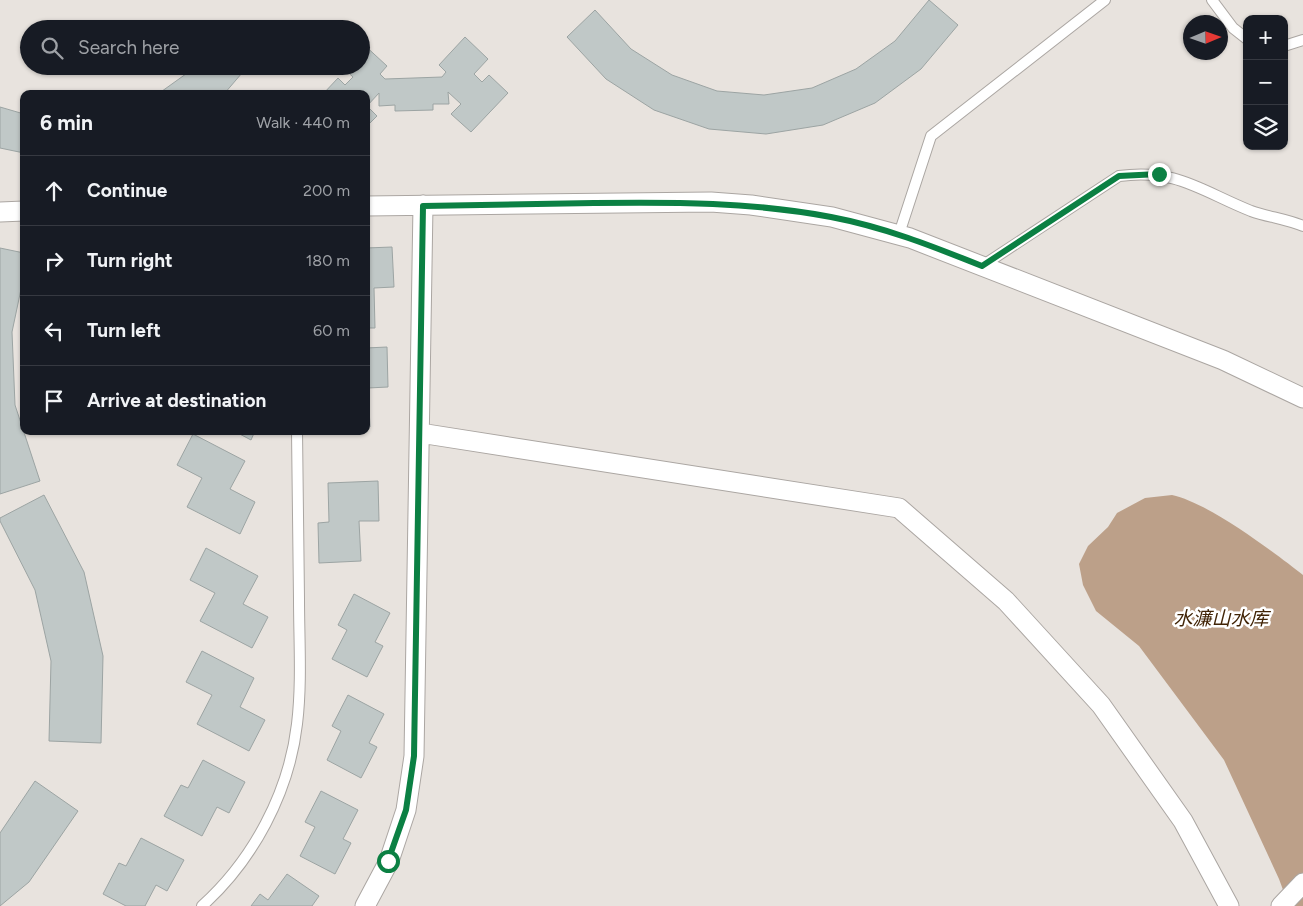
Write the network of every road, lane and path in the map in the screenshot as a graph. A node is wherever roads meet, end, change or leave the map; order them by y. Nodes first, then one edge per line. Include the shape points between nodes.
1 (1105, 0) edge
2 (1212, 0) edge
3 (1243, 36) edge
4 (1303, 40) edge
5 (1288, 45) edge
6 (370, 206) edge
7 (423, 206) junction
8 (20, 211) edge
9 (0, 212) edge
10 (1303, 226) edge
11 (899, 234) junction
12 (982, 266) junction
13 (1303, 398) edge
14 (420, 433) junction
15 (297, 435) edge
16 (1303, 883) edge
17 (202, 906) edge
18 (365, 906) edge
19 (1229, 906) edge
20 (1281, 906) edge

1 - 11 lane via 931,136
2 - 3 lane
4 - 5 lane
6 - 7 street
7 - 11 street via 711,202 792,210
7 - 14 street
8 - 9 street
10 - 12 lane via 1253,211 1179,178 1139,173 1119,176
11 - 12 street
12 - 13 street via 1223,360
14 - 18 street via 414,756 406,810 388,861
14 - 19 street via 899,508 1006,600 1101,705 1183,821
15 - 17 lane via 297,725 287,771 270,815 247,856
16 - 20 street

